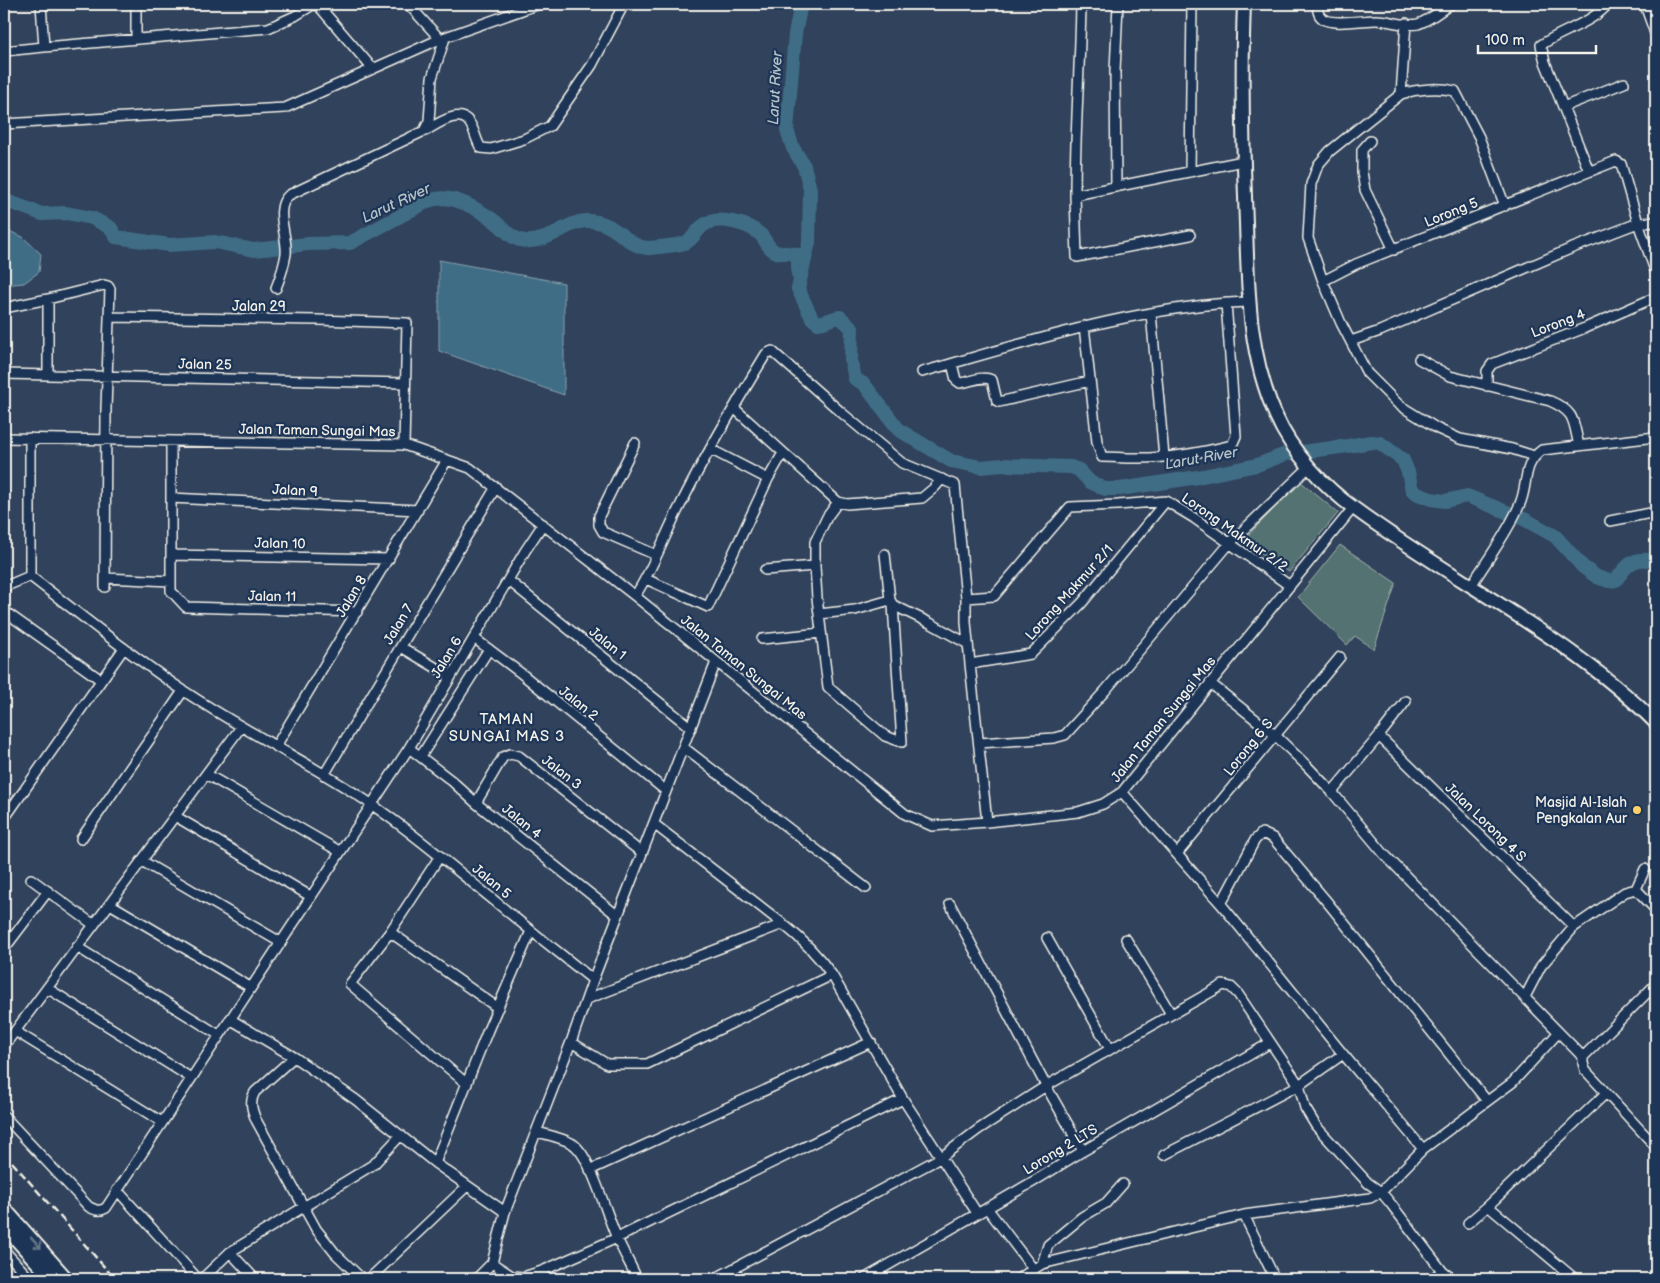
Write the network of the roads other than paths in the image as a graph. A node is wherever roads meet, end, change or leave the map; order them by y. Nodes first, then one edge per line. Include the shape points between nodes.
1 (41, 4) edge
2 (136, 4) edge
3 (316, 4) edge
4 (408, 4) edge
5 (539, 4) edge
6 (624, 4) edge
7 (1080, 4) edge
8 (1118, 4) edge
9 (1192, 4) edge
10 (1244, 4) edge
11 (1318, 4) edge
12 (1451, 4) edge
13 (1608, 4) edge
14 (1642, 4) edge
15 (1406, 23) junction
16 (1656, 36) edge
17 (442, 38) junction
18 (136, 39) junction
19 (44, 47) junction
20 (4, 51) edge
21 (373, 70) junction
22 (1624, 83) dead end
23 (1401, 94) junction
24 (1563, 107) junction
25 (4, 124) edge
26 (424, 131) junction
27 (1370, 141) dead end
28 (1243, 161) junction
29 (1190, 172) junction
30 (1590, 172) junction
31 (1116, 187) junction
32 (1075, 195) junction
33 (1505, 206) junction
34 (1656, 222) edge
35 (1638, 223) junction
36 (1190, 235) dead end
37 (1394, 250) junction
38 (1656, 273) edge
39 (1323, 281) junction
40 (276, 288) dead end
41 (1656, 297) edge
42 (48, 299) junction
43 (1249, 302) junction
44 (1226, 303) junction
45 (4, 308) edge
46 (1151, 313) junction
47 (110, 317) junction
48 (1084, 326) junction
49 (1351, 341) junction
50 (1418, 359) dead end
51 (952, 364) junction
52 (922, 372) dead end
53 (4, 374) edge
54 (48, 374) junction
55 (108, 376) junction
56 (1090, 381) junction
57 (405, 382) junction
58 (1487, 386) junction
59 (734, 408) junction
60 (1656, 437) edge
61 (4, 438) edge
62 (30, 438) junction
63 (107, 440) junction
64 (171, 441) junction
65 (635, 443) dead end
66 (404, 446) junction
67 (1579, 446) junction
68 (710, 449) junction
69 (783, 453) junction
70 (1534, 456) junction
71 (1164, 457) junction
72 (447, 460) junction
73 (1308, 468) junction
74 (768, 479) junction
75 (942, 479) junction
76 (496, 487) junction
77 (171, 498) junction
78 (1166, 501) junction
79 (838, 502) junction
80 (1353, 508) junction
81 (418, 510) junction
82 (1656, 512) edge
83 (1610, 521) dead end
84 (543, 524) junction
85 (1230, 544) junction
86 (885, 554) dead end
87 (171, 555) junction
88 (656, 555) junction
89 (389, 559) junction
90 (815, 566) junction
91 (765, 570) dead end
92 (30, 576) junction
93 (646, 579) junction
94 (171, 580) junction
95 (508, 580) junction
96 (1290, 586) junction
97 (1471, 586) junction
98 (4, 587) edge
99 (635, 596) junction
100 (966, 598) junction
101 (892, 603) junction
102 (4, 611) edge
103 (357, 612) junction
104 (820, 614) junction
105 (821, 633) junction
106 (474, 638) junction
107 (762, 638) dead end
108 (968, 644) junction
109 (401, 647) junction
110 (124, 648) junction
111 (488, 649) junction
112 (1340, 657) dead end
113 (716, 662) junction
114 (970, 664) junction
115 (450, 676) junction
116 (101, 680) junction
117 (1210, 683) junction
118 (183, 691) junction
119 (1406, 701) dead end
120 (1656, 723) edge
121 (241, 727) junction
122 (691, 728) junction
123 (1275, 735) junction
124 (1380, 736) junction
125 (979, 743) junction
126 (276, 746) junction
127 (683, 747) junction
128 (408, 748) junction
129 (421, 756) junction
130 (206, 774) junction
131 (324, 775) junction
132 (666, 791) junction
133 (1122, 792) junction
134 (1332, 792) junction
135 (476, 803) junction
136 (371, 804) junction
137 (175, 816) junction
138 (4, 819) edge
139 (987, 822) junction
140 (654, 824) junction
141 (81, 839) dead end
142 (340, 851) junction
143 (642, 853) junction
144 (1177, 854) junction
145 (440, 856) junction
146 (142, 861) junction
147 (1645, 869) dead end
148 (32, 879) dead end
149 (866, 888) dead end
150 (1636, 889) junction
151 (48, 891) junction
152 (310, 896) junction
153 (110, 904) junction
154 (950, 904) dead end
155 (1221, 904) junction
156 (1656, 910) edge
157 (618, 916) junction
158 (783, 924) junction
159 (94, 925) junction
160 (1574, 927) junction
161 (531, 931) junction
162 (390, 932) junction
163 (1047, 938) dead end
164 (1126, 939) dead end
165 (280, 942) junction
166 (77, 947) junction
167 (4, 949) edge
168 (832, 975) junction
169 (594, 980) junction
170 (1656, 984) edge
171 (250, 987) junction
172 (47, 988) junction
173 (1525, 997) junction
174 (587, 999) junction
175 (498, 1008) junction
176 (1171, 1014) junction
177 (230, 1019) junction
178 (15, 1031) junction
179 (1558, 1033) junction
180 (219, 1035) junction
181 (571, 1042) junction
182 (871, 1042) junction
183 (1270, 1043) junction
184 (4, 1046) edge
185 (1110, 1049) junction
186 (1343, 1054) junction
187 (1583, 1057) junction
188 (294, 1058) junction
189 (191, 1078) junction
190 (467, 1084) junction
191 (1299, 1085) junction
192 (1046, 1086) junction
193 (1605, 1094) junction
194 (903, 1099) junction
195 (1487, 1101) junction
196 (4, 1116) edge
197 (162, 1122) junction
198 (536, 1132) junction
199 (401, 1135) junction
200 (1656, 1147) edge
201 (1083, 1150) junction
202 (1424, 1150) junction
203 (1164, 1155) dead end
204 (940, 1158) junction
205 (435, 1163) junction
206 (590, 1170) junction
207 (1123, 1184) dead end
208 (467, 1186) junction
209 (117, 1190) junction
210 (1381, 1192) junction
211 (1488, 1206) junction
212 (304, 1207) junction
213 (4, 1208) edge
214 (987, 1208) junction
215 (505, 1212) junction
216 (977, 1213) junction
217 (1244, 1215) junction
218 (1468, 1223) dead end
219 (4, 1226) edge
220 (617, 1238) junction
221 (4, 1250) edge
222 (230, 1252) junction
223 (492, 1262) junction
224 (1042, 1264) junction
225 (1034, 1270) junction
226 (1443, 1272) junction
227 (512, 1276) junction
228 (727, 1277) edge
229 (523, 1278) edge
230 (30, 1279) edge
231 (52, 1279) edge
232 (67, 1279) edge
233 (200, 1279) edge
234 (254, 1279) edge
235 (362, 1279) edge
236 (369, 1279) edge
237 (476, 1279) edge
238 (502, 1279) edge
239 (638, 1279) edge
240 (714, 1279) edge
241 (864, 1279) edge
242 (1018, 1279) edge
243 (1275, 1279) edge
244 (1430, 1279) edge
245 (1453, 1279) edge
246 (1575, 1279) edge

1 - 19 street
2 - 18 street
3 - 18 street via 268,28
3 - 21 street
4 - 17 street
5 - 17 street
6 - 26 street via 592,65 550,126 524,139 491,149 481,148 464,118 450,118
7 - 32 street
8 - 31 street via 1114,85
9 - 29 street
10 - 28 street
11 - 15 street via 1318,13 1327,21
12 - 15 street via 1418,24
13 - 24 street via 1590,19 1541,45
14 - 16 street
15 - 23 street
17 - 21 street
17 - 26 street via 432,78 429,121
18 - 19 street
19 - 20 street
21 - 25 street via 285,108
22 - 24 street
23 - 33 street via 1445,89 1455,91 1479,137
23 - 39 street via 1330,151 1318,165 1311,184 1308,238
24 - 30 street
26 - 40 street via 289,194 282,204 286,254
27 - 37 street via 1362,150 1365,190
28 - 29 street
28 - 43 street
29 - 31 street
30 - 33 street, Lorong 5
30 - 35 street, Lorong 5 via 1616,161 1622,164
31 - 32 street
32 - 36 street via 1077,257
33 - 37 street, Lorong 5
34 - 35 street
35 - 38 street, Lorong 5
35 - 49 street
37 - 39 street, Lorong 5
39 - 49 street
41 - 58 street, Lorong 4 via 1492,364 1486,371
42 - 45 street
42 - 47 street via 104,284 110,289
42 - 54 street
43 - 44 street
43 - 73 street via 1251,331 1260,371 1277,419
44 - 46 street
44 - 71 street via 1236,436 1232,445
46 - 48 street
46 - 71 street
47 - 55 street
47 - 57 street, Jalan 29 via 407,322
48 - 51 street
48 - 56 street
49 - 70 street via 1367,373 1399,405 1460,439
50 - 58 street via 1450,376
51 - 52 street
51 - 56 street via 956,380 960,383 982,378 992,380 999,402
53 - 54 street, Jalan 25
54 - 55 street, Jalan 25
55 - 57 street, Jalan 25
55 - 63 street
56 - 71 street via 1097,442 1102,457
57 - 66 street
58 - 67 street via 1564,407 1572,416
59 - 68 street
59 - 69 street
59 - 75 street via 766,354 772,351 902,463
60 - 67 street
61 - 62 street, Jalan Taman Sungai Mas
62 - 63 street, Jalan Taman Sungai Mas
62 - 92 street
63 - 64 street, Jalan Taman Sungai Mas
63 - 94 street via 105,582
64 - 66 street, Jalan Taman Sungai Mas
64 - 77 street
65 - 88 street via 599,516 599,525 603,532
66 - 72 street, Jalan Taman Sungai Mas
67 - 70 street via 1542,450
68 - 74 street
68 - 88 street
69 - 74 street
69 - 79 street
70 - 97 street via 1520,504
72 - 76 street, Jalan Taman Sungai Mas via 470,468
72 - 81 street, Jalan 8
73 - 80 street
73 - 85 street
74 - 93 street via 708,607
75 - 79 street via 922,498
75 - 100 street via 956,485
76 - 84 street, Jalan Taman Sungai Mas
76 - 109 street, Jalan 7
77 - 81 street, Jalan 9
77 - 87 street
78 - 85 street, Lorong Makmur 2/2
78 - 100 street, Lorong Makmur 2/2 via 1070,507 994,596
78 - 114 street, Lorong Makmur 2/1 via 1082,602 1030,654
79 - 90 street via 815,542
80 - 96 street, Jalan Taman Sungai Mas
80 - 97 street
81 - 89 street, Jalan 8
82 - 83 street
84 - 95 street, Jalan 6
84 - 99 street, Jalan Taman Sungai Mas
85 - 96 street, Lorong Makmur 2/2
85 - 125 street via 1066,735
86 - 101 street
87 - 89 street, Jalan 10
87 - 94 street
88 - 93 street
89 - 103 street, Jalan 8
90 - 91 street
90 - 104 street
92 - 98 street
92 - 110 street, Jalan 5
93 - 99 street
94 - 103 street, Jalan 11 via 171,591 186,608
95 - 106 street, Jalan 6
95 - 122 street, Jalan 1
96 - 117 street, Jalan Taman Sungai Mas
97 - 120 street via 1600,672
99 - 113 street, Jalan Taman Sungai Mas
100 - 108 street
101 - 104 street
101 - 105 street via 902,742 885,736 828,688
101 - 108 street
102 - 116 street
103 - 126 street, Jalan 8
104 - 105 street
105 - 107 street
106 - 111 street, Jalan 2
106 - 115 street, Jalan 6
108 - 114 street
109 - 115 street
109 - 131 street, Jalan 7
110 - 116 street
110 - 118 street, Jalan 5
111 - 129 street
111 - 132 street, Jalan 2
112 - 123 street, Lorong 6 S
113 - 122 street
113 - 139 street, Jalan Taman Sungai Mas via 905,814 932,826
114 - 125 street
115 - 128 street, Jalan 6
116 - 138 street
117 - 123 street
117 - 133 street, Jalan Taman Sungai Mas
118 - 121 street, Jalan 5
118 - 141 street
119 - 124 street
121 - 126 street, Jalan 5
121 - 130 street
122 - 127 street
123 - 134 street
123 - 144 street, Lorong 6 S
124 - 134 street
124 - 160 street, Jalan Lorong 4 S
125 - 139 street
126 - 131 street, Jalan 5
127 - 132 street
127 - 149 street
128 - 129 street, Jalan 4
128 - 136 street, Jalan 6
129 - 135 street, Jalan 4
130 - 137 street
130 - 142 street
131 - 136 street, Jalan 5
132 - 140 street
133 - 139 street, Jalan Taman Sungai Mas via 1103,804 1078,812
133 - 144 street
134 - 173 street via 1384,854
135 - 143 street, Jalan 3 via 503,756 519,756
135 - 157 street, Jalan 4
136 - 142 street, Jalan 6
136 - 145 street, Jalan 5
137 - 146 street
137 - 152 street
140 - 143 street
140 - 158 street
142 - 152 street, Jalan 6
143 - 157 street
144 - 155 street
145 - 161 street, Jalan 5
145 - 162 street
146 - 153 street
146 - 165 street
147 - 150 street
148 - 151 street
150 - 156 street
150 - 160 street via 1625,892
151 - 159 street
151 - 167 street
152 - 165 street, Jalan 6
153 - 159 street
153 - 171 street
154 - 192 street
155 - 186 street
155 - 195 street via 1255,840 1262,833 1273,838
157 - 169 street
158 - 168 street via 799,937
158 - 174 street
159 - 166 street
160 - 173 street via 1541,966
161 - 169 street, Jalan 5
161 - 175 street
162 - 175 street
162 - 190 street via 350,984
163 - 185 street
164 - 176 street
165 - 171 street, Jalan 6
166 - 172 street
166 - 180 street
168 - 181 street via 647,1064 607,1064
168 - 182 street
169 - 174 street
170 - 187 street
171 - 177 street, Jalan 6
172 - 178 street
172 - 189 street
173 - 179 street
174 - 181 street
175 - 190 street
176 - 183 street via 1223,985 1232,987
176 - 185 street
177 - 180 street, Jalan 6
177 - 188 street
178 - 184 street
178 - 197 street
179 - 187 street
179 - 195 street via 1513,1082
180 - 189 street, Jalan 6
181 - 198 street
182 - 194 street
182 - 206 street
183 - 191 street
183 - 201 street, Lorong 2 LTS
185 - 192 street
186 - 191 street
186 - 202 street
187 - 193 street via 1585,1070
188 - 199 street
188 - 212 street via 255,1092 251,1107
189 - 197 street, Jalan 6
190 - 205 street
191 - 203 street
191 - 210 street via 1305,1108 1316,1126 1368,1183
192 - 201 street
192 - 204 street
193 - 200 street
193 - 211 street
194 - 204 street
194 - 220 street
195 - 202 street
196 - 209 street, Jalan 6 via 89,1207 101,1211 106,1208
197 - 209 street, Jalan 6
198 - 206 street via 573,1144
198 - 215 street
199 - 205 street
199 - 212 street via 374,1164
201 - 214 street, Lorong 2 LTS
202 - 210 street
204 - 216 street
204 - 228 street
205 - 208 street
206 - 220 street
207 - 224 street via 1106,1202 1048,1245
208 - 215 street
208 - 236 street
209 - 233 street
210 - 217 street via 1370,1198
210 - 226 street
211 - 218 street
211 - 246 street
212 - 222 street
212 - 235 street via 316,1229
213 -> 232 street
214 - 216 street, Lorong 2 LTS
214 - 225 street
215 - 223 street
216 - 241 street, Lorong 2 LTS
217 - 224 street
217 - 243 street
219 - 231 street
220 - 229 street
220 - 239 street
221 - 230 street
222 - 233 street
222 - 234 street
223 - 227 street
223 - 237 street
224 - 225 street
225 - 242 street
226 - 244 street
226 - 245 street
227 - 229 street
227 - 238 street
228 - 240 street

